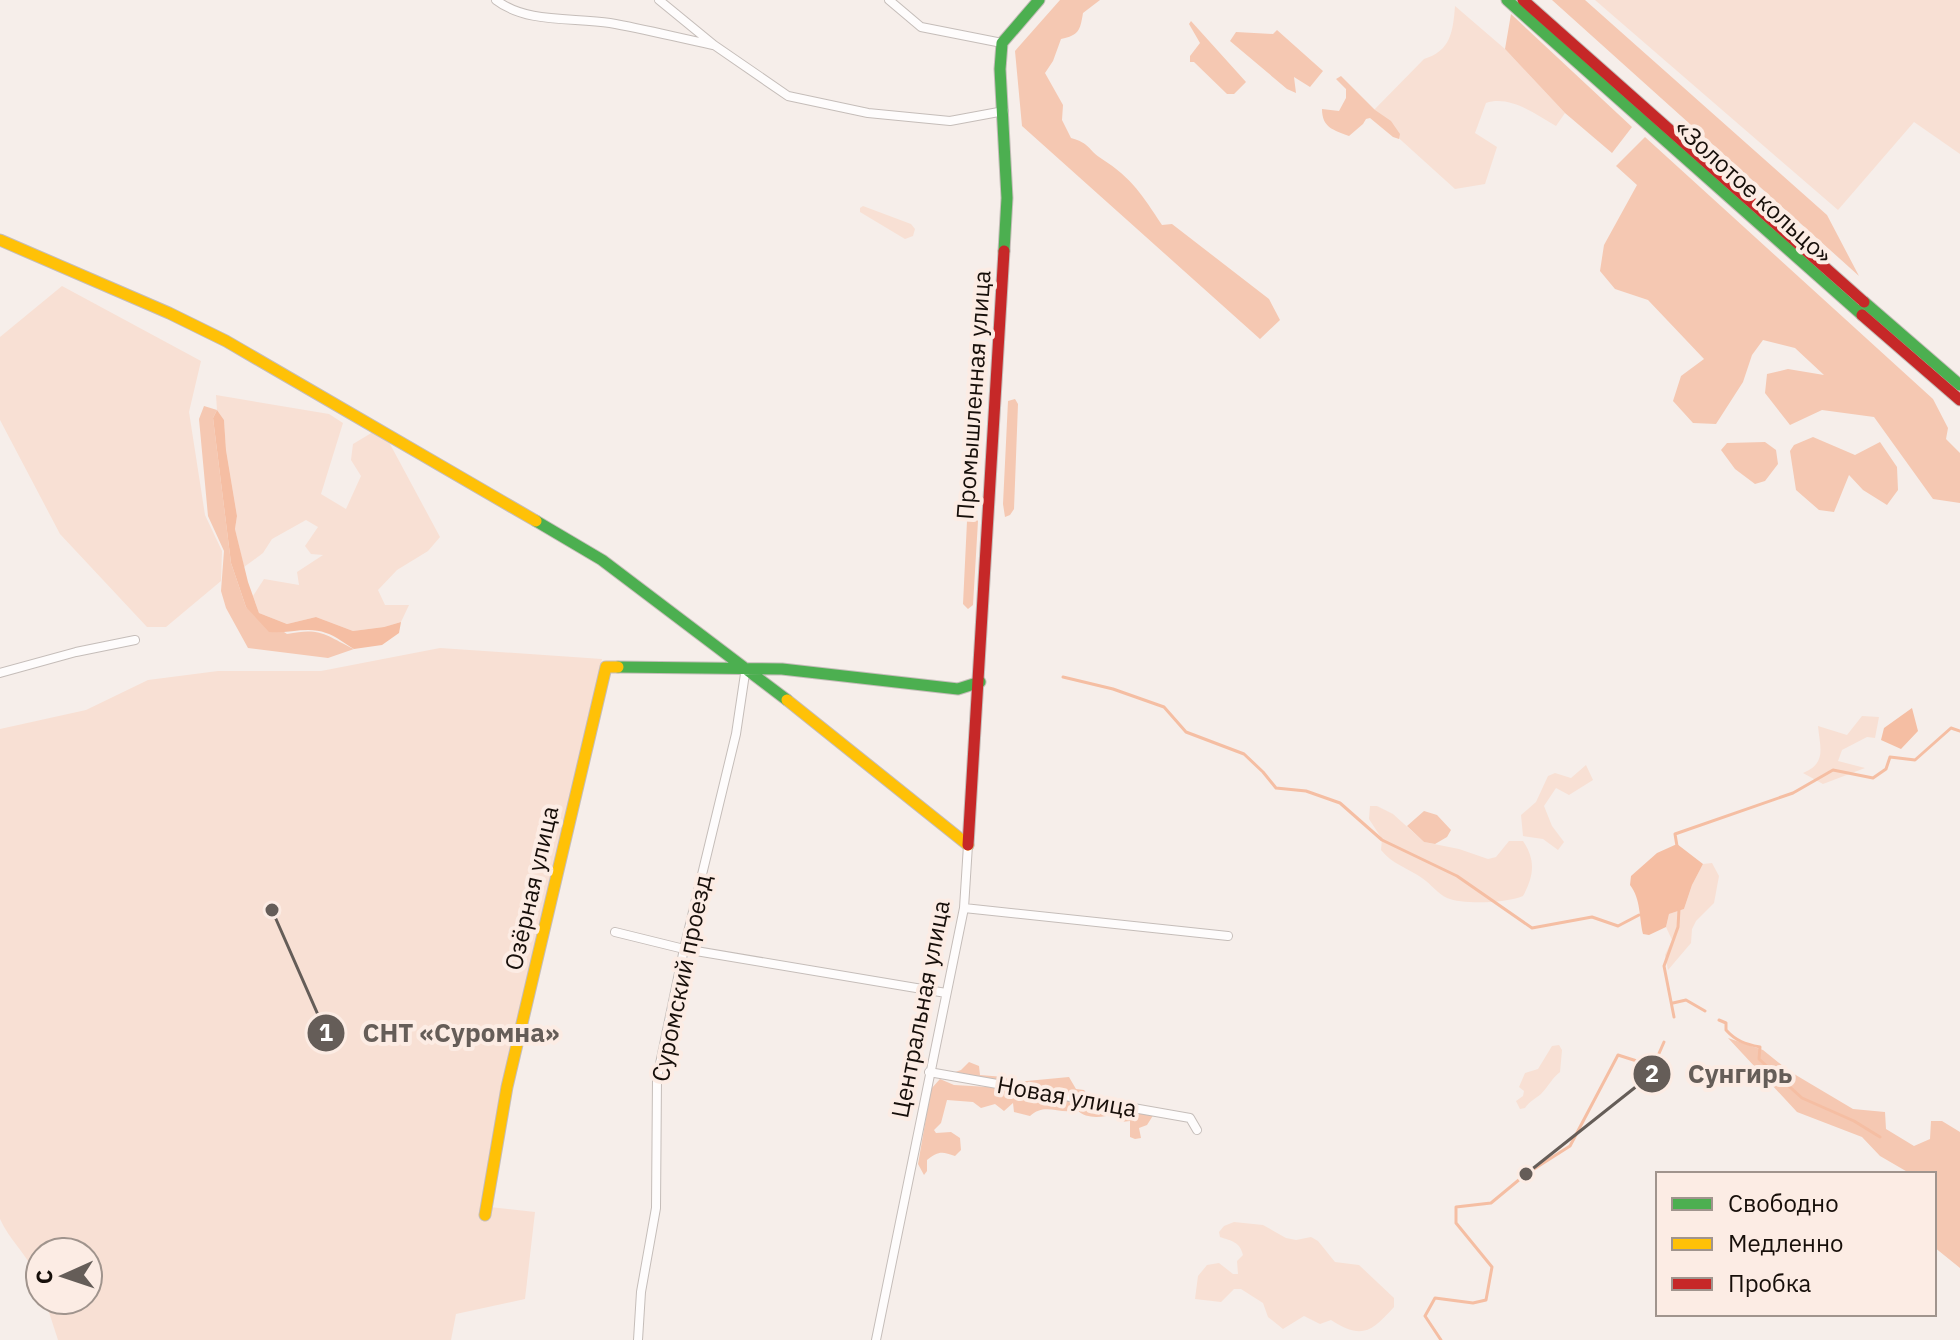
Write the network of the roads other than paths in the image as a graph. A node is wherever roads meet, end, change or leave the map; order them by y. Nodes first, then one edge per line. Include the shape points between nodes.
1 (496, 0) edge
2 (659, 0) edge
3 (889, 0) edge
4 (1039, 0) edge
5 (1507, 0) edge
6 (1524, 6) edge
7 (1002, 43) junction
8 (714, 45) junction
9 (1004, 111) junction
10 (0, 240) edge
11 (1960, 385) edge
12 (1960, 400) edge
13 (135, 640) dead end
14 (746, 667) junction
15 (0, 673) edge
16 (980, 682) junction
17 (968, 845) junction
18 (964, 908) junction
19 (615, 932) dead end
20 (1228, 936) dead end
21 (684, 949) junction
22 (946, 993) junction
23 (929, 1072) junction
24 (1197, 1130) dead end
25 (485, 1215) dead end
26 (638, 1340) edge
27 (876, 1340) edge

1 - 8 street via 540,17 611,23
2 - 8 street
3 - 7 street via 921,27
4 - 7 main road
5 - 6 main road
6 - 11 main road, «Золотое кольцо»
6 - 12 main road, «Золотое кольцо» via 1777,242
7 - 9 main road, Промышленная улица
8 - 9 street via 788,96 868,113 950,121
9 - 16 main road, Промышленная улица via 1007,198
10 - 14 main road via 169,313 312,389 602,560
13 - 15 street
14 - 16 main road via 958,689
14 - 17 main road
14 - 21 street, Суромский проезд via 736,734
14 - 25 main road, Озёрная улица via 606,667 507,1087
16 - 17 main road, Центральная улица
17 - 18 street, Центральная улица
18 - 20 street
18 - 22 street, Центральная улица
19 - 21 street
21 - 22 street
21 - 26 street, Суромский проезд via 657,1078 656,1208
22 - 23 street, Центральная улица
23 - 24 street, Новая улица via 1190,1118
23 - 27 street, Центральная улица

